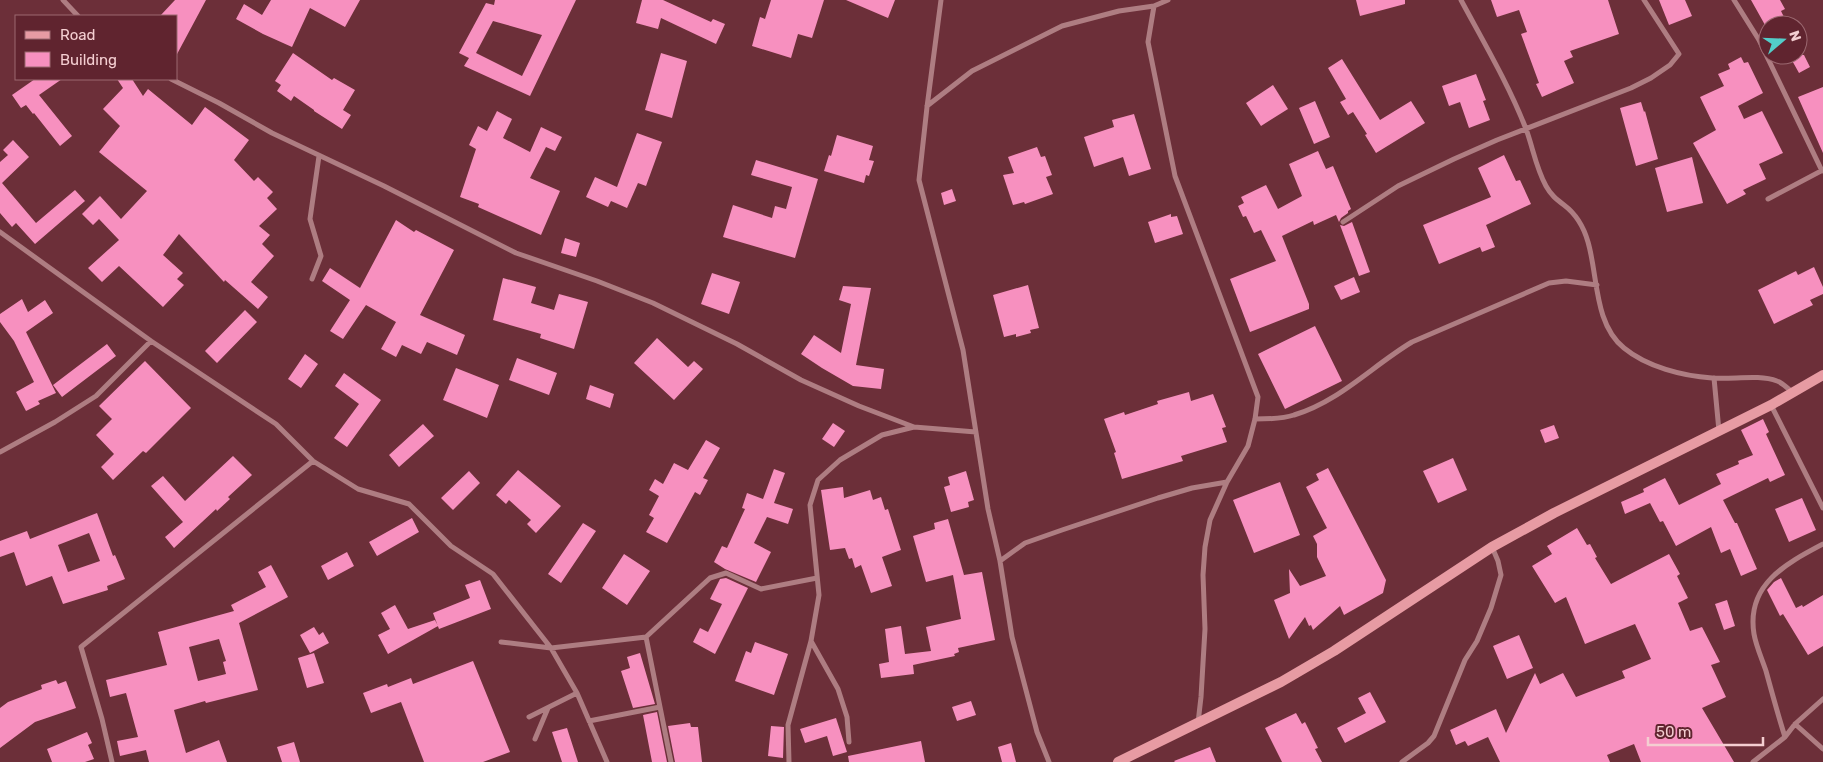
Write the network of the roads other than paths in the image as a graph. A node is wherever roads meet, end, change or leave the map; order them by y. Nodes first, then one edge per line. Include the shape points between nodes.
1 (63, 0) edge
2 (941, 0) edge
3 (1168, 0) edge
4 (1461, 0) edge
5 (1644, 0) edge
6 (1734, 0) edge
7 (1154, 6) junction
8 (77, 15) edge
9 (173, 80) edge
10 (927, 107) junction
11 (1526, 128) junction
12 (319, 156) junction
13 (1822, 170) edge
14 (1768, 199) dead end
15 (1343, 222) dead end
16 (0, 232) edge
17 (312, 279) dead end
18 (1597, 285) junction
19 (151, 341) junction
20 (1823, 375) edge
21 (1714, 378) junction
22 (1792, 392) junction
23 (1771, 405) junction
24 (1256, 419) junction
25 (914, 427) junction
26 (1719, 431) junction
27 (976, 432) junction
28 (0, 452) edge
29 (313, 461) junction
30 (1227, 482) junction
31 (1823, 508) edge
32 (1823, 544) edge
33 (1492, 547) junction
34 (1000, 561) junction
35 (817, 578) junction
36 (646, 638) junction
37 (811, 641) junction
38 (501, 642) dead end
39 (551, 648) junction
40 (577, 693) junction
41 (1823, 699) edge
42 (660, 707) junction
43 (548, 708) junction
44 (529, 717) dead end
45 (589, 721) junction
46 (1198, 723) junction
47 (1795, 724) junction
48 (1785, 737) junction
49 (535, 739) dead end
50 (849, 742) dead end
51 (1823, 749) edge
52 (112, 762) edge
53 (607, 762) edge
54 (670, 762) edge
55 (789, 762) edge
56 (1049, 762) edge
57 (1118, 762) edge
58 (1402, 762) edge
59 (1753, 762) edge

1 - 8 street
2 - 10 street
3 - 7 street
4 - 11 street
5 - 11 street via 1679,54 1670,65 1630,88
6 - 13 street via 1759,40
7 - 10 street via 1110,13 1062,26 972,71
7 - 24 street via 1148,42 1175,176 1258,397
9 - 12 street
10 - 27 street via 919,180 963,350
11 - 15 street via 1398,186
11 - 18 street via 1546,186 1553,198 1570,210 1582,226
12 - 17 street via 310,219 322,256
12 - 25 street via 516,253 653,303 737,344 800,380
13 - 14 street
16 - 19 street
18 - 21 street via 1610,331 1624,348 1677,374
18 - 24 street via 1566,281 1549,283 1412,342 1326,402 1293,415
19 - 28 street via 96,396
19 - 29 street via 276,424
20 - 22 street
21 - 22 street via 1776,380
21 - 26 street
22 - 23 street
23 - 26 street
23 - 31 street
24 - 30 street via 1248,446
25 - 27 street
25 - 35 street via 882,435 840,460 818,480 810,505
26 - 33 street
27 - 34 street
29 - 39 street via 358,490 409,504 451,546 493,574
29 - 52 street via 81,647
30 - 34 street via 1158,498 1025,543
30 - 46 street via 1210,520 1205,547 1205,629
32 - 48 street via 1764,584 1752,614 1754,635
33 - 46 street via 1334,651 1282,682
33 - 58 street via 1500,575 1486,624 1465,660 1434,736
34 - 56 street via 1012,638
35 - 36 street via 761,589 726,573 710,578
35 - 37 street via 819,595
36 - 39 street
36 - 42 street
37 - 50 street via 838,688 847,717
37 - 55 street via 788,725
38 - 39 street
39 - 40 street
40 - 43 street
40 - 45 street
41 - 47 street
42 - 45 street
42 - 54 street
43 - 44 street
43 - 49 street
45 - 53 street
46 - 57 street
47 - 48 street
47 - 51 street
48 - 59 street

